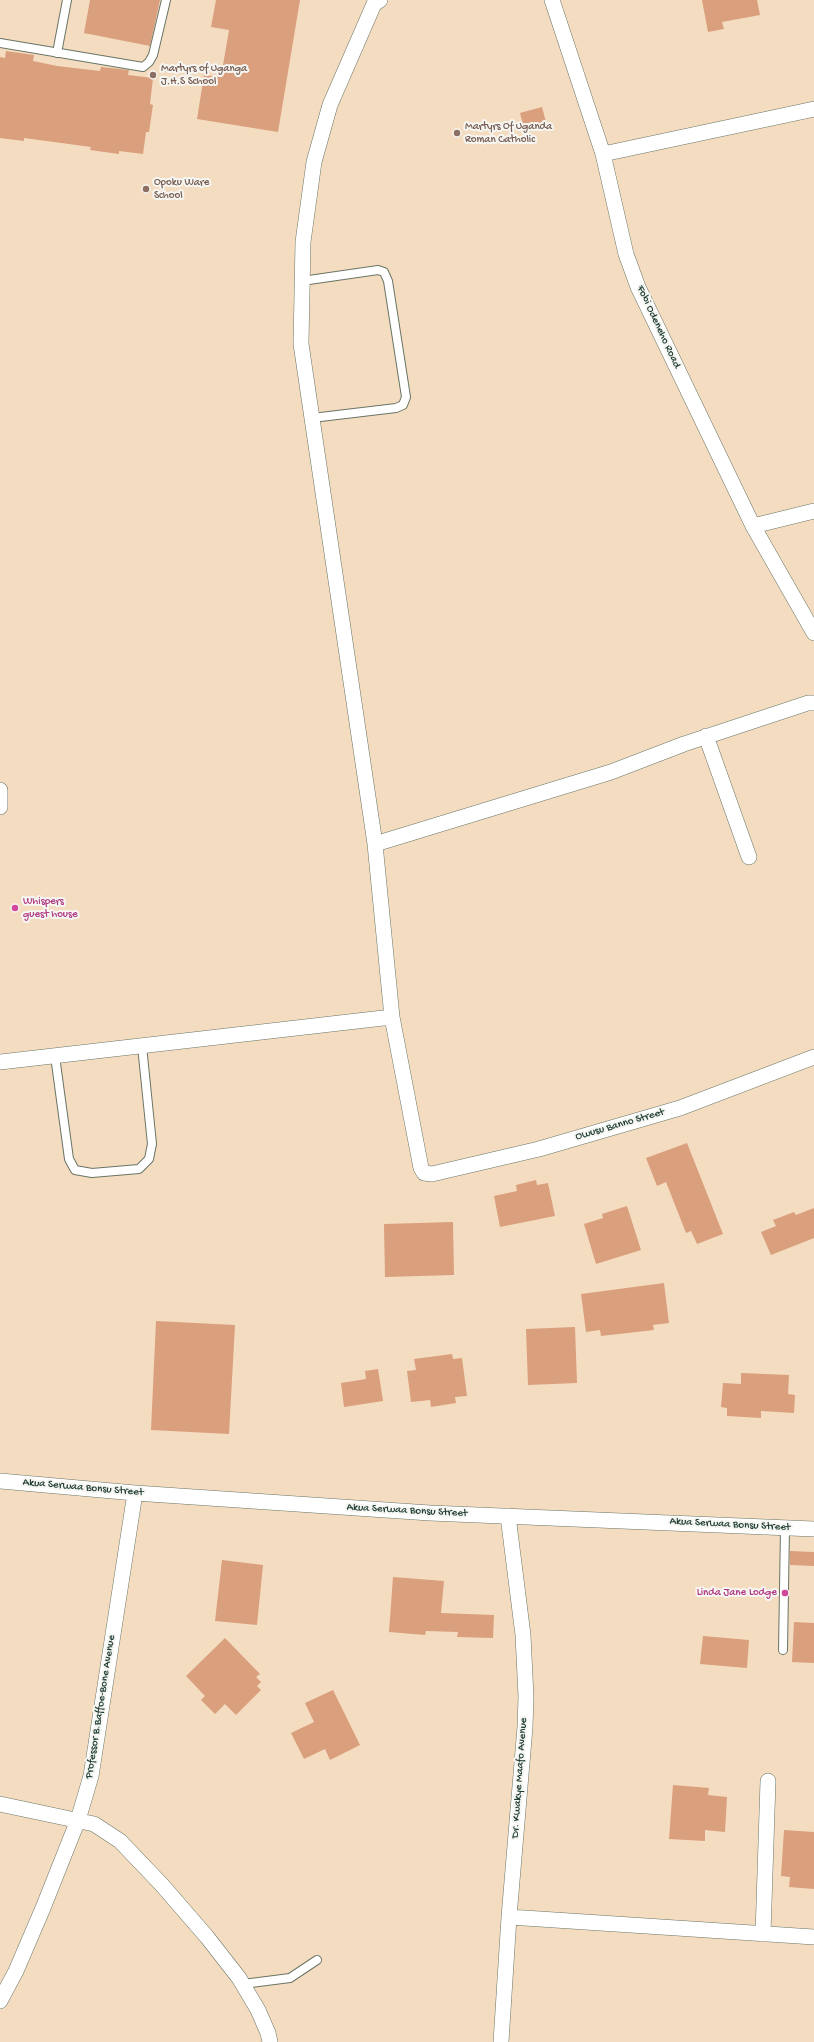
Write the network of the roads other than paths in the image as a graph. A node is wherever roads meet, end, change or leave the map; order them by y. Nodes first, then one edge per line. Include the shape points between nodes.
1 (67, 0) edge
2 (166, 0) edge
3 (552, 0) edge
4 (375, 1) edge
5 (0, 43) edge
6 (57, 53) junction
7 (814, 109) edge
8 (603, 154) junction
9 (302, 282) junction
10 (312, 418) junction
11 (814, 511) edge
12 (753, 526) junction
13 (814, 633) edge
14 (812, 699) edge
15 (706, 736) junction
16 (0, 790) edge
17 (0, 807) edge
18 (375, 844) junction
19 (749, 857) dead end
20 (392, 1017) junction
21 (142, 1046) junction
22 (55, 1056) junction
23 (814, 1057) edge
24 (0, 1062) edge
25 (0, 1481) edge
26 (135, 1493) junction
27 (508, 1516) junction
28 (785, 1528) junction
29 (814, 1529) edge
30 (783, 1650) dead end
31 (768, 1781) dead end
32 (0, 1804) edge
33 (78, 1820) junction
34 (509, 1917) junction
35 (763, 1934) junction
36 (814, 1937) edge
37 (317, 1960) dead end
38 (243, 1984) junction
39 (0, 2002) edge
40 (270, 2042) edge
41 (502, 2042) edge

1 - 6 lane
2 - 6 lane via 153,55 146,66 137,67
3 - 8 street, Fobi Odeneho Road
4 - 9 street via 330,106 314,162 303,242
5 - 6 lane
7 - 8 street
8 - 12 street, Fobi Odeneho Road via 626,254 638,287
9 - 10 street via 301,344
9 - 10 lane via 378,270 384,272 388,281 406,397 403,405 396,408
10 - 18 street
11 - 12 street
12 - 13 street, Fobi Odeneho Road
14 - 15 street
15 - 18 street via 611,772
15 - 19 street
16 - 17 street
18 - 20 street
20 - 21 street
20 - 23 street, Owusu Banno Street via 423,1171 432,1174 539,1149 680,1108
21 - 22 street
21 - 22 lane via 152,1144 149,1159 139,1169 92,1173 75,1170 69,1159
22 - 24 street
25 - 26 street, Akua Serwaa Bonsu Street
26 - 27 street, Akua Serwaa Bonsu Street
26 - 33 street, Professor B.Baffoe-Bone Avenue via 97,1747
27 - 28 street, Akua Serwaa Bonsu Street
27 - 34 street, Dr. Kwakye Maafo Avenue via 523,1628 526,1697
28 - 29 street, Akua Serwaa Bonsu Street
28 - 30 lane
31 - 35 street
32 - 33 street
33 - 38 street via 94,1824 120,1841 202,1931
33 - 39 street, Professor B.Baffoe-Bone Avenue via 40,1915
34 - 35 street
34 - 41 street, Dr. Kwakye Maafo Avenue
35 - 36 street
37 - 38 lane via 290,1978
38 - 40 street via 258,2010

